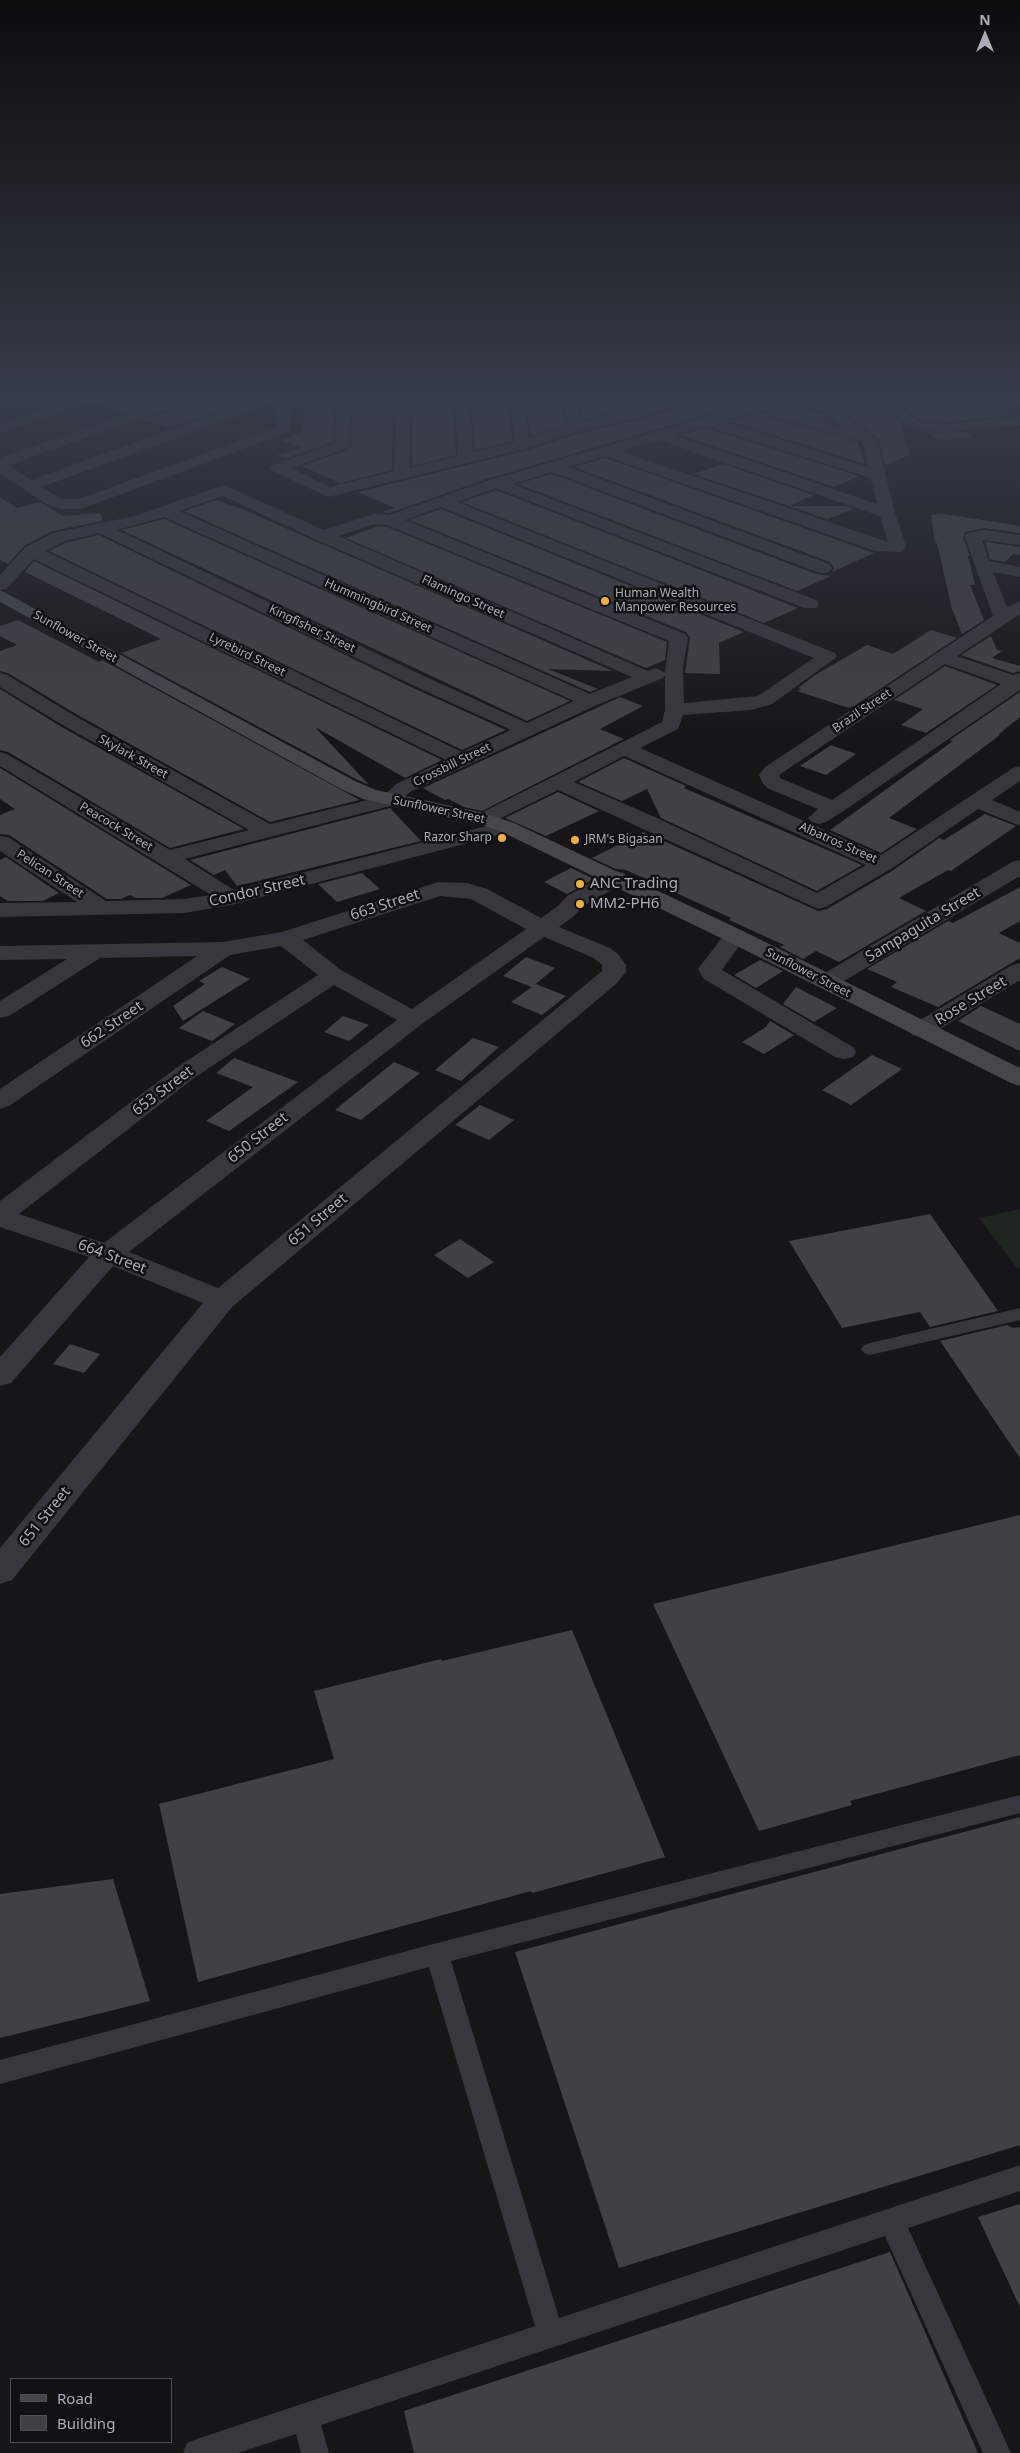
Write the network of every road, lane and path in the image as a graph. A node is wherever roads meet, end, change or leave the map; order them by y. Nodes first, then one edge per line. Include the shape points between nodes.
1 (164, 511) edge
2 (166, 511) edge
3 (270, 511) edge
4 (415, 511) edge
5 (466, 511) edge
6 (570, 511) edge
7 (672, 511) edge
8 (777, 511) edge
9 (883, 511) edge
10 (887, 513) joint
11 (390, 520) junction
12 (99, 527) junction
13 (323, 536) junction
14 (1020, 540) edge
15 (32, 551) junction
16 (982, 566) junction
17 (823, 568) dead end
18 (1020, 572) edge
19 (0, 585) edge
20 (0, 595) edge
21 (810, 604) dead end
22 (1020, 606) edge
23 (1002, 618) junction
24 (942, 657) junction
25 (674, 668) junction
26 (647, 677) junction
27 (0, 679) edge
28 (1019, 682) edge
29 (590, 702) junction
30 (675, 710) junction
31 (526, 730) junction
32 (625, 750) junction
33 (0, 758) edge
34 (462, 760) junction
35 (1020, 772) edge
36 (558, 782) junction
37 (391, 800) junction
38 (977, 801) junction
39 (835, 808) junction
40 (484, 819) junction
41 (1020, 820) edge
42 (507, 827) junction
43 (803, 828) junction
44 (268, 832) junction
45 (0, 842) edge
46 (167, 857) junction
47 (884, 864) junction
48 (1020, 867) edge
49 (623, 882) junction
50 (231, 898) junction
51 (100, 907) junction
52 (0, 910) edge
53 (542, 928) junction
54 (735, 936) junction
55 (286, 938) junction
56 (223, 949) junction
57 (95, 951) junction
58 (0, 953) edge
59 (333, 975) junction
60 (1015, 979) edge
61 (826, 982) junction
62 (0, 1011) edge
63 (413, 1019) junction
64 (921, 1030) junction
65 (844, 1052) dead end
66 (1020, 1078) edge
67 (0, 1101) edge
68 (0, 1216) edge
69 (108, 1254) junction
70 (222, 1300) junction
71 (1020, 1314) edge
72 (870, 1349) dead end
73 (0, 1376) edge
74 (0, 1571) edge
75 (1020, 1804) edge
76 (437, 1954) junction
77 (0, 2072) edge
78 (1020, 2178) edge
79 (891, 2221) junction
80 (551, 2334) junction
81 (305, 2417) junction
82 (197, 2453) edge
83 (315, 2453) edge
84 (997, 2453) edge

1 - 12 street via 139,520
2 - 29 street, Hummingbird Street
3 - 13 street, Flamingo Street
4 - 11 street
5 - 30 street via 826,655 827,659 765,700
6 - 21 street
7 - 17 street
8 - 10 street via 881,548 896,548 898,544
9 - 10 street
11 - 13 street via 374,519
11 - 25 street via 678,637
12 - 15 street via 59,536
12 - 31 street, Kingfisher Street
13 - 26 street, Flamingo Street
14 - 16 street via 975,536
15 - 19 street
15 - 34 street, Lyrebird Street
16 - 18 street
16 - 23 street
20 - 37 main road, Sunflower Street via 348,785
22 - 23 street, Brazil Street
23 - 24 street, Brazil Street
24 - 28 street
24 - 39 street, Brazil Street via 769,775 776,785
25 - 26 street, Crossbill Street
25 - 30 street
26 - 29 street, Crossbill Street
27 - 44 street, Skylark Street
28 - 39 street
29 - 31 street, Crossbill Street
30 - 32 street via 671,725
31 - 34 street, Crossbill Street
32 - 36 street
32 - 43 street, Albatros Street
33 - 46 street, Peacock Street
34 - 37 street, Crossbill Street via 403,788
35 - 38 street
36 - 40 street
36 - 47 street, Albatros Street via 818,902
37 - 40 main road, Sunflower Street
37 - 44 street, Crossbill Street
38 - 41 street
38 - 47 street
39 - 43 street
40 - 42 main road, Sunflower Street
42 - 49 main road, Sunflower Street
42 - 50 street, Condor Street
43 - 47 street, Albatros Street
44 - 46 street, Crossbill Street
45 - 51 street, Pelican Street
46 - 50 street, Peacock Street
48 - 61 street, Sampaguita Street
49 - 53 street, 650 Street via 590,908 566,911
49 - 54 main road, Sunflower Street
50 - 51 street, Condor Street via 184,906
51 - 52 street, Condor Street
53 - 55 street, 663 Street via 479,894 452,888 424,892
53 - 63 street, 650 Street
53 - 70 street, 651 Street via 602,953 614,965 614,972
54 - 61 main road, Sunflower Street
54 - 65 street via 710,969 712,974
55 - 56 street, 663 Street
55 - 59 street
56 - 57 street, 663 Street
56 - 67 street, 662 Street
57 - 58 street, 663 Street
57 - 62 street
59 - 63 street
59 - 68 street, 653 Street via 185,1074
60 - 64 street, Rose Street
61 - 64 main road, Sunflower Street
63 - 69 street, 650 Street
64 - 66 main road, Sunflower Street
68 - 69 street, 664 Street
69 - 70 street, 664 Street
69 - 73 street, 650 Street
70 - 74 street, 651 Street
71 - 72 lane
75 - 76 lane
76 - 77 lane
76 - 80 lane
78 - 79 lane
79 - 80 lane
79 - 84 lane
80 - 81 lane
81 - 82 lane
81 - 83 lane

